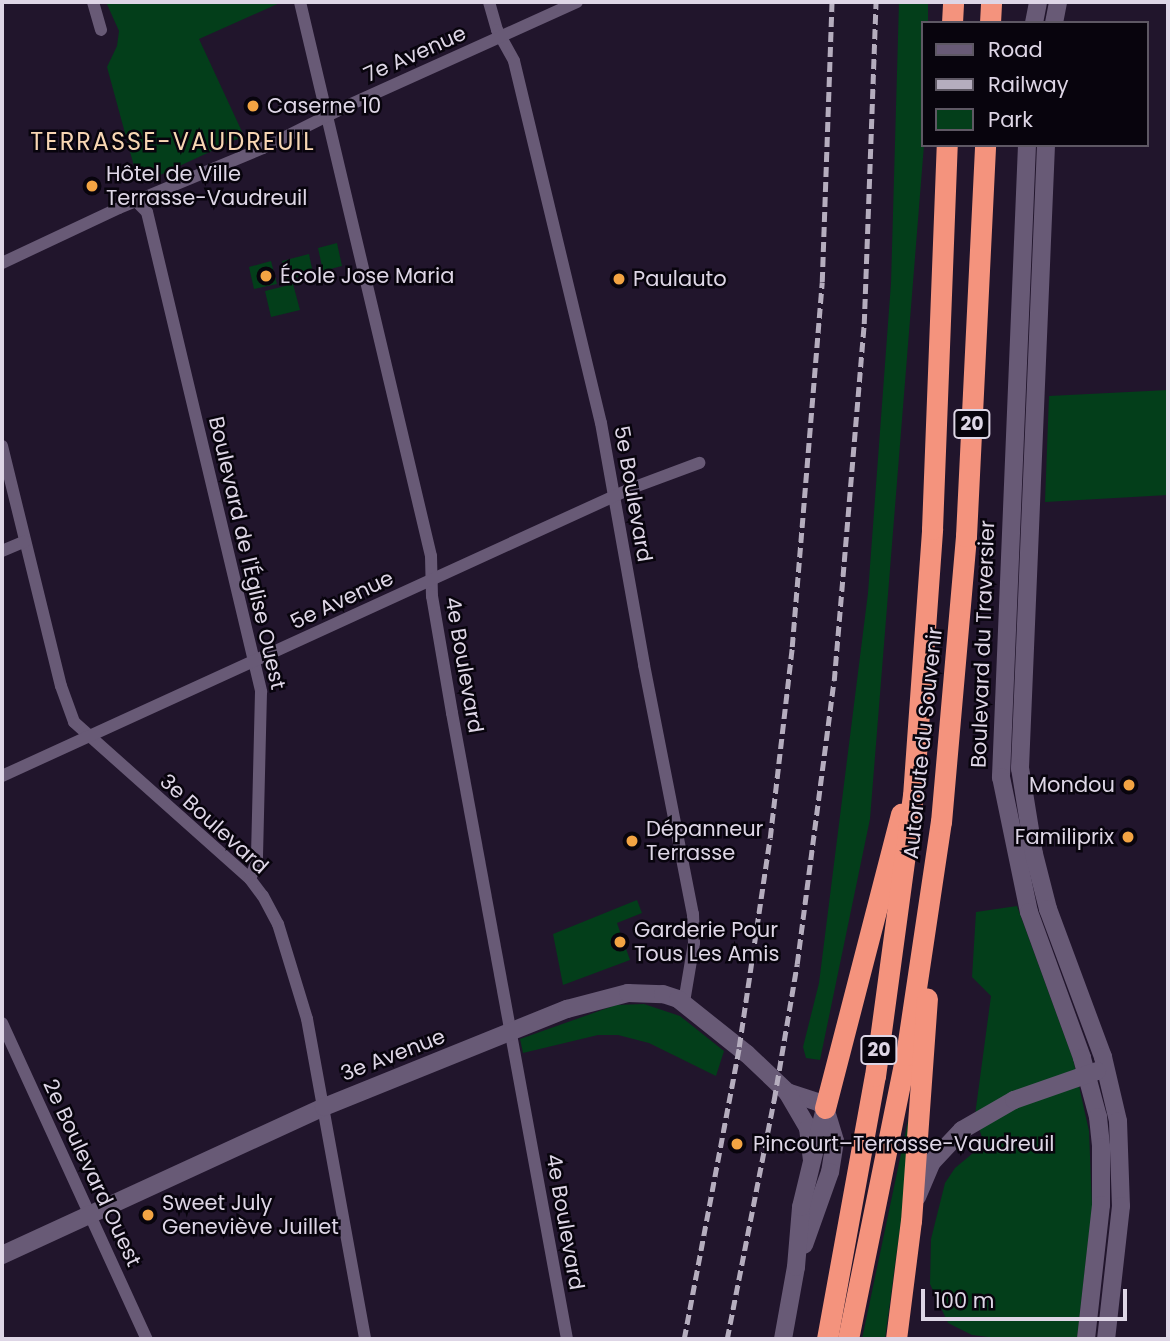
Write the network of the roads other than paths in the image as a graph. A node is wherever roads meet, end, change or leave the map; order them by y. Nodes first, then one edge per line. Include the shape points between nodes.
1 (93, 2) edge
2 (300, 2) edge
3 (488, 2) edge
4 (577, 2) edge
5 (953, 2) edge
6 (991, 2) edge
7 (1038, 2) edge
8 (1058, 2) edge
9 (952, 21) edge
10 (990, 21) edge
11 (1034, 21) edge
12 (1054, 21) edge
13 (101, 30) dead end
14 (501, 37) junction
15 (328, 115) junction
16 (947, 147) edge
17 (985, 147) edge
18 (1027, 147) edge
19 (1046, 147) edge
20 (137, 202) junction
21 (2, 263) edge
22 (2, 446) edge
23 (699, 463) dead end
24 (614, 498) junction
25 (25, 541) junction
26 (2, 551) edge
27 (432, 579) junction
28 (255, 661) junction
29 (88, 737) junction
30 (916, 758) junction
31 (2, 776) edge
32 (933, 878) junction
33 (250, 879) junction
34 (684, 1002) junction
35 (2, 1023) edge
36 (512, 1033) junction
37 (1105, 1063) junction
38 (1086, 1073) junction
39 (787, 1093) junction
40 (324, 1107) junction
41 (825, 1108) junction
42 (813, 1159) junction
43 (90, 1214) junction
44 (911, 1221) junction
45 (2, 1255) edge
46 (796, 1267) junction
47 (148, 1339) edge
48 (365, 1339) edge
49 (567, 1339) edge
50 (783, 1339) edge
51 (827, 1339) edge
52 (848, 1339) edge
53 (896, 1339) edge
54 (1086, 1339) edge
55 (1106, 1339) edge

1 - 13 street
2 - 15 street, 4e Boulevard
3 - 14 street, 5e Boulevard
4 - 14 street, 7e Avenue
5 - 9 highway
6 - 10 highway
7 - 11 street
8 - 12 street
14 - 15 street, 7e Avenue
14 - 24 street, 5e Boulevard via 514,61 561,245
15 - 20 street, 7e Avenue
15 - 27 street, 4e Boulevard via 431,556
16 - 30 highway, Autoroute du Souvenir / 20 via 932,529
17 - 32 highway, Autoroute du Souvenir / 20 via 966,536
18 - 38 street, Boulevard du Traversier via 1001,777 1029,912
19 - 37 street, Boulevard du Traversier via 1020,768 1048,909
20 - 21 street, 7e Avenue
20 - 28 street, Boulevard de l'Église Ouest via 147,212
22 - 25 street, 3e Boulevard
23 - 24 street, 5e Avenue
24 - 27 street, 5e Avenue
24 - 34 street, 5e Boulevard via 693,914 694,943
25 - 26 street
25 - 29 street, 3e Boulevard via 61,686 74,722
27 - 28 street, 5e Avenue
27 - 36 street, 4e Boulevard via 452,713
28 - 29 street, 5e Avenue
28 - 33 street, Boulevard de l'Église Ouest via 262,730 257,861
29 - 31 street, 5e Avenue
29 - 33 street, 3e Boulevard
30 - 41 highway
30 - 51 highway, Autoroute du Souvenir / 20 via 876,1076
32 - 44 highway
32 - 52 highway, Autoroute du Souvenir / 20 via 901,1084
33 - 40 street, 3e Boulevard via 270,907 287,945
34 - 36 street, 3e Avenue via 663,994 618,995 567,1009
34 - 39 street, 3e Avenue
35 - 43 street, 2e Boulevard Ouest
36 - 40 street, 3e Avenue
36 - 49 street, 4e Boulevard
37 - 38 street
37 - 55 street, Boulevard du Traversier via 1118,1121 1121,1178
38 - 44 street via 1014,1100 962,1130 927,1169
38 - 54 street, Boulevard du Traversier via 1098,1117 1102,1174
39 - 41 street, 3e Avenue
39 - 42 street, 3e Avenue via 808,1128
40 - 43 street, 3e Avenue
40 - 48 street, 3e Boulevard
41 - 42 street, 3e Avenue
41 - 46 street, 3e Avenue via 834,1132 835,1154
42 - 46 street, 3e Avenue via 801,1207
43 - 45 street, 3e Avenue
43 - 47 street, 2e Boulevard Ouest
44 - 53 highway
46 - 50 street, 3e Avenue

